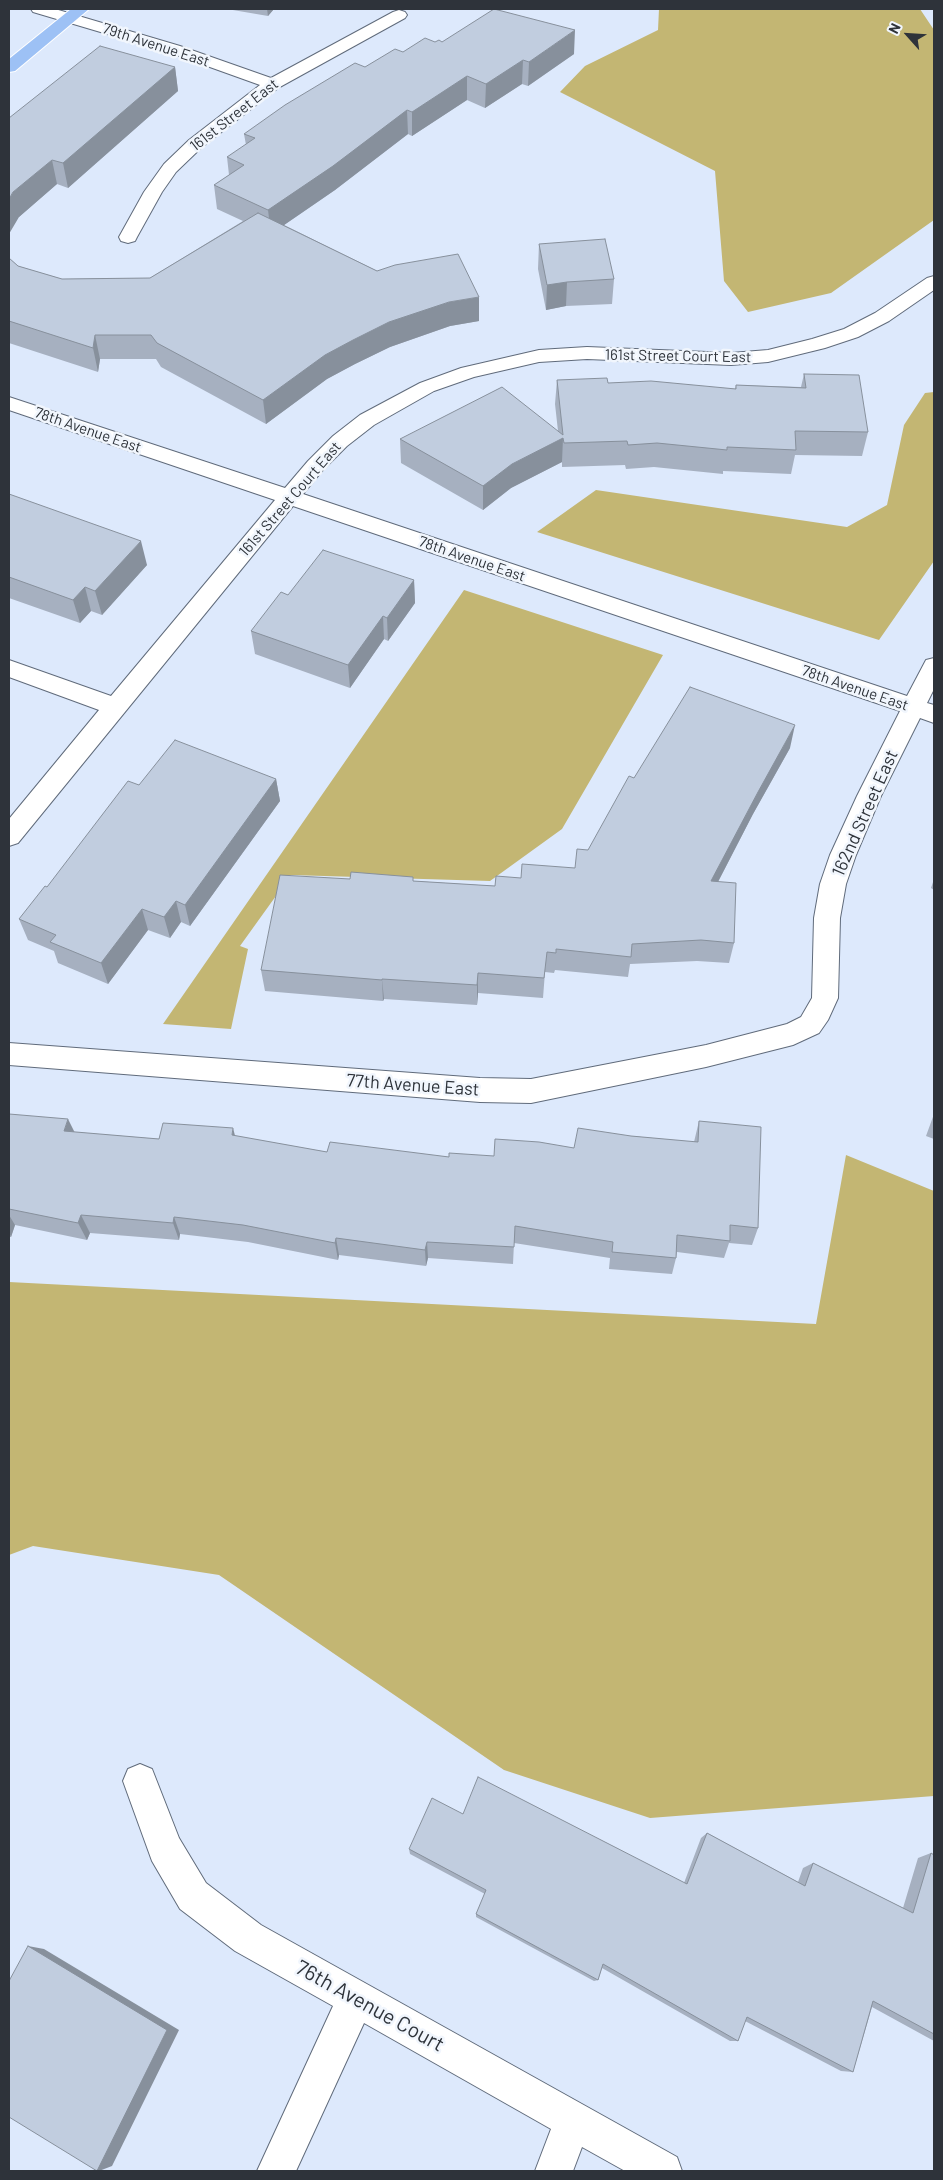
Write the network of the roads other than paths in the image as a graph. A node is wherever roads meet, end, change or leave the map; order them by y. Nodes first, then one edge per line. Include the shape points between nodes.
1 (39, 9) edge
2 (76, 13) edge
3 (400, 15) dead end
4 (9, 67) edge
5 (272, 84) junction
6 (128, 237) dead end
7 (934, 282) edge
8 (9, 403) edge
9 (288, 497) junction
10 (934, 666) edge
11 (9, 668) edge
12 (115, 707) junction
13 (924, 711) edge
14 (9, 836) edge
15 (810, 1025) joint
16 (9, 1054) edge
17 (140, 1781) dead end
18 (356, 1998) junction
19 (574, 2120) junction
20 (276, 2171) edge
21 (554, 2171) edge
22 (663, 2171) edge

1 - 2 street, 79th Avenue East
2 - 4 main road
2 - 5 street, 79th Avenue East
3 - 5 street, 161st Street East
5 - 6 street, 161st Street East via 195,144 170,168
7 - 9 street, 161st Street Court East via 852,333 768,356 731,359 587,354 539,356 468,372 428,387 367,420 334,447
8 - 9 street, 78th Avenue East
9 - 12 street, 161st Street Court East
9 - 13 street, 78th Avenue East
10 - 13 street, 162nd Street East
11 - 12 street
12 - 14 street, 161st Street Court East
13 - 15 street, 162nd Street East via 869,796 837,871 827,918 825,998
15 - 16 street, 77th Avenue East via 768,1041 531,1091 480,1090
17 - 18 street, 76th Avenue Court via 165,1848 193,1896 248,1938
18 - 19 street, 76th Avenue Court
18 - 20 street
19 - 21 street
19 - 22 street, 76th Avenue Court

